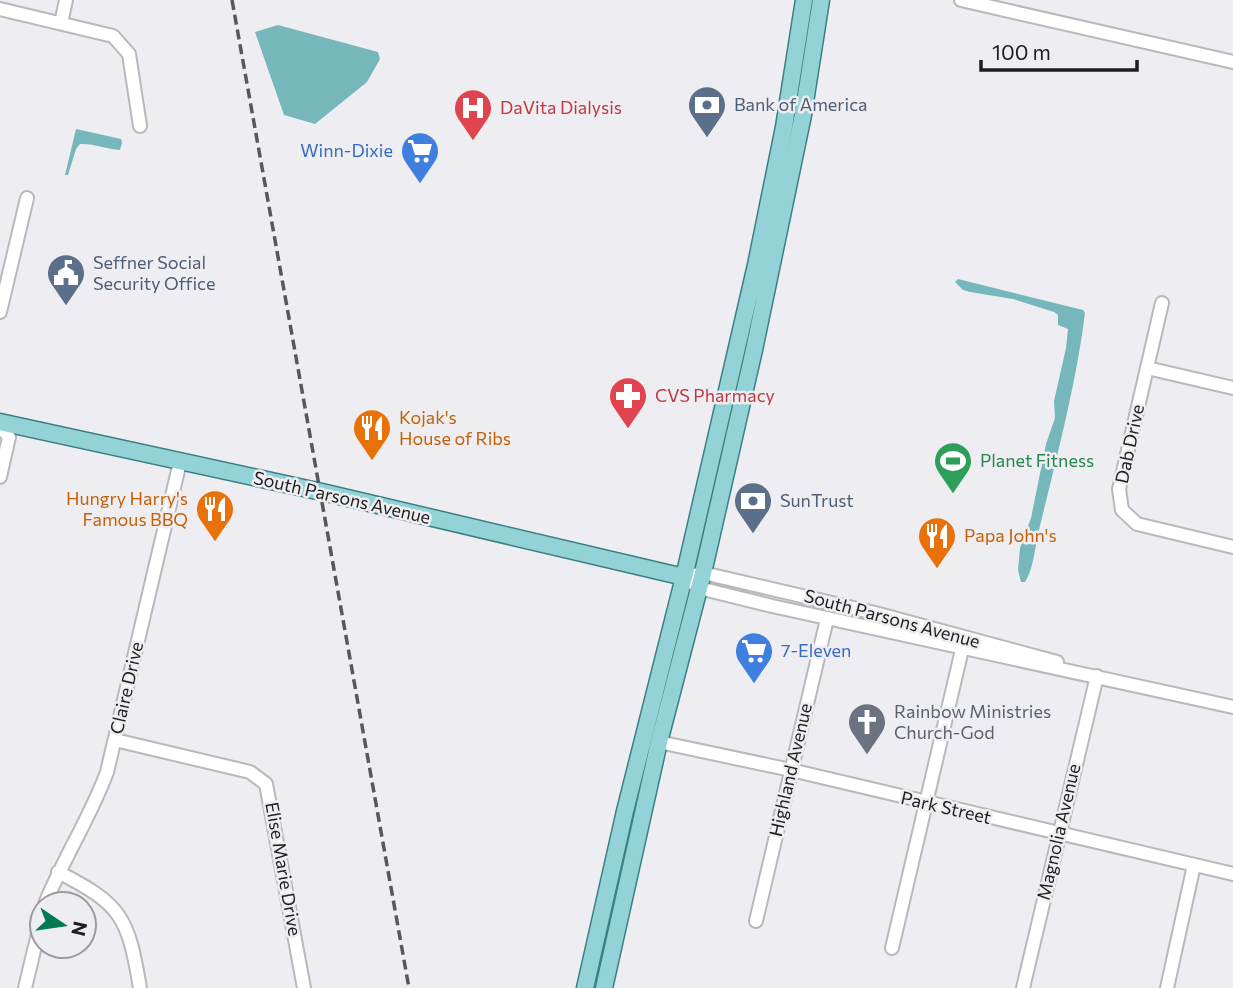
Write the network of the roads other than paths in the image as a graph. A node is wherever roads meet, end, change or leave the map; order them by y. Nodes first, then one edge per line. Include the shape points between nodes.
1 (66, 0) edge
2 (804, 0) edge
3 (821, 0) edge
4 (967, 1) edge
5 (0, 9) edge
6 (61, 23) junction
7 (1233, 62) edge
8 (140, 127) dead end
9 (27, 198) dead end
10 (1162, 303) dead end
11 (0, 312) edge
12 (1147, 369) junction
13 (1233, 388) edge
14 (0, 424) edge
15 (180, 462) junction
16 (0, 477) edge
17 (1233, 547) edge
18 (684, 577) junction
19 (701, 581) junction
20 (827, 619) junction
21 (964, 643) junction
22 (1097, 676) junction
23 (1233, 707) edge
24 (115, 740) junction
25 (659, 742) junction
26 (791, 769) junction
27 (926, 803) junction
28 (1058, 834) junction
29 (1194, 865) junction
30 (58, 872) junction
31 (1233, 874) edge
32 (51, 890) edge
33 (756, 921) dead end
34 (892, 948) dead end
35 (32, 960) edge
36 (26, 988) edge
37 (141, 988) edge
38 (304, 988) edge
39 (586, 988) edge
40 (604, 988) edge
41 (1023, 988) edge
42 (1167, 988) edge

1 - 6 street
2 - 18 main road via 763,231
3 - 19 main road via 779,237
4 - 7 street
5 - 6 street
6 - 8 street via 113,36 129,54
9 - 11 street
10 - 12 street, Dab Drive
12 - 13 street
12 - 17 street, Dab Drive via 1119,489 1122,510 1137,524
14 - 15 main road, South Parsons Avenue
14 - 16 street via 9,437
15 - 18 main road, South Parsons Avenue
15 - 24 street, Claire Drive
18 - 19 street, South Parsons Avenue
18 - 39 main road
19 - 20 street, South Parsons Avenue
19 - 21 street, South Parsons Avenue via 853,607
19 - 25 main road
20 - 21 street, South Parsons Avenue
20 - 26 street, Highland Avenue
21 - 22 street, South Parsons Avenue via 1054,661
21 - 27 street
22 - 23 street, South Parsons Avenue
22 - 28 street, Magnolia Avenue
24 - 30 street, Claire Drive via 98,798
24 - 38 street, Elise Marie Drive via 250,772 266,783
25 - 26 street, Park Street
25 - 40 main road
26 - 27 street, Park Street
26 - 33 street, Highland Avenue
27 - 28 street, Park Street
27 - 34 street
28 - 29 street, Park Street
28 - 41 street, Magnolia Avenue
29 - 31 street, Park Street
29 - 42 street
30 - 32 street, Claire Drive
30 - 37 street via 89,888 124,921
35 - 36 street

